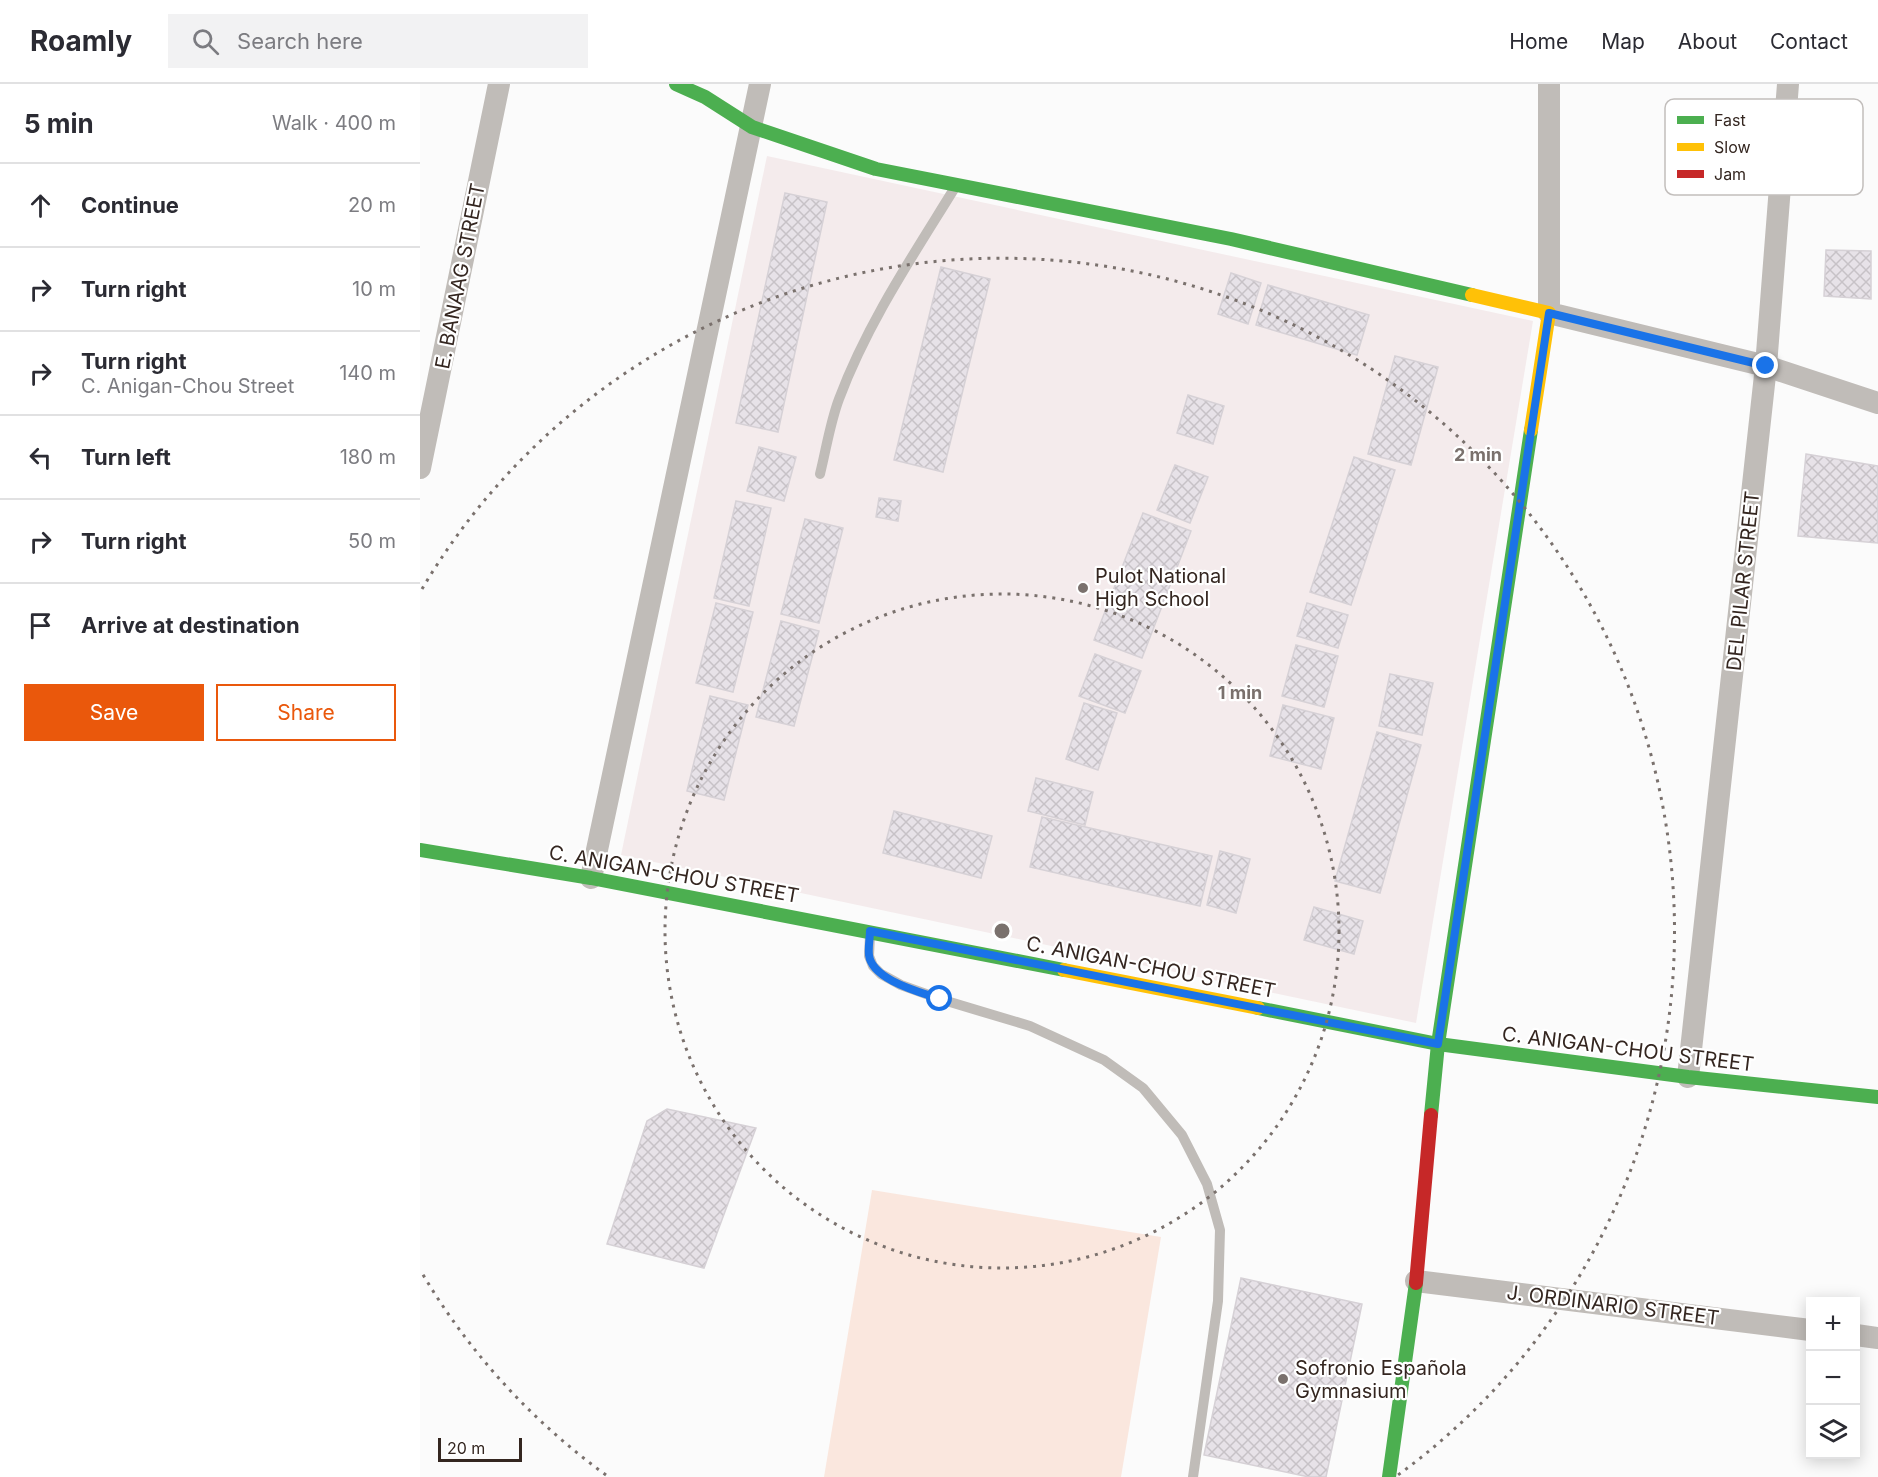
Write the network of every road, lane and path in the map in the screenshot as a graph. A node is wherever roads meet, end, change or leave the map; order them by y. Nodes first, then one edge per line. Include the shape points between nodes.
1 (499, 84) edge
2 (676, 84) edge
3 (760, 84) edge
4 (1549, 84) edge
5 (1788, 84) edge
6 (1787, 99) edge
7 (752, 127) junction
8 (956, 185) junction
9 (1779, 195) edge
10 (1549, 313) junction
11 (1766, 366) junction
12 (1878, 403) edge
13 (420, 468) edge
14 (820, 474) dead end
15 (420, 850) edge
16 (591, 878) junction
17 (870, 931) junction
18 (1438, 1044) junction
19 (1688, 1077) junction
20 (1878, 1097) edge
21 (1416, 1281) junction
22 (1806, 1330) edge
23 (1860, 1336) edge
24 (1878, 1338) edge
25 (1193, 1477) edge
26 (1389, 1477) edge

1 - 13 street, E. BANAAG STREET
2 - 7 street
3 - 7 street
4 - 10 street
5 - 6 street, DEL PILAR STREET
7 - 8 street via 876,169
7 - 16 street
8 - 10 street via 1231,239
8 - 14 lane via 857,355 838,400
9 - 11 street, DEL PILAR STREET
10 - 11 street
10 - 18 street
11 - 12 street
11 - 19 street, DEL PILAR STREET
15 - 16 street, C. ANIGAN-CHOU STREET
16 - 17 street, C. ANIGAN-CHOU STREET
17 - 18 street, C. ANIGAN-CHOU STREET
17 - 25 lane via 869,956 881,974 930,996 1029,1026 1104,1060 1143,1088 1182,1135 1207,1184 1220,1230 1218,1301
18 - 19 street, C. ANIGAN-CHOU STREET
18 - 21 street
19 - 20 street, C. ANIGAN-CHOU STREET
21 - 22 street, J. ORDINARIO STREET
21 - 26 street
23 - 24 street

